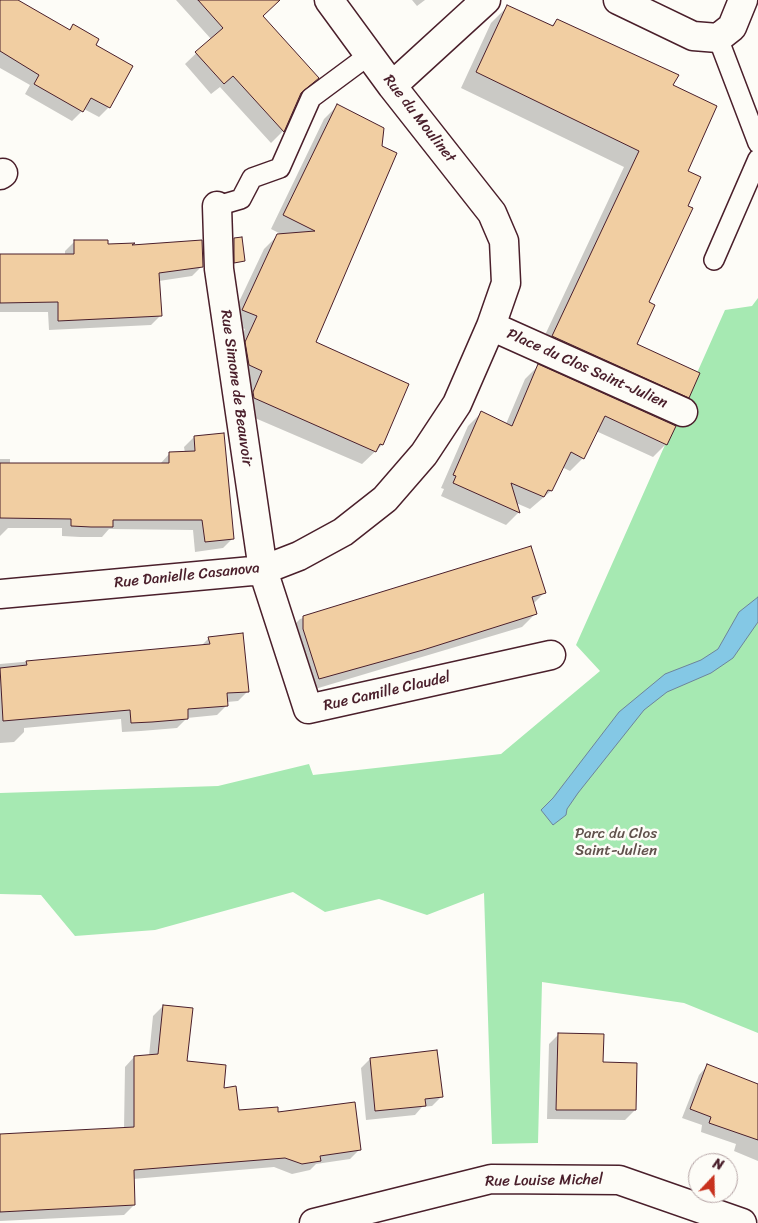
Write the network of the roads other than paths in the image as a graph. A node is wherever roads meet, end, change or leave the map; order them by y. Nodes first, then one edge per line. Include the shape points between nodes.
1 (329, 0) edge
2 (486, 0) edge
3 (618, 0) edge
4 (744, 0) edge
5 (718, 38) junction
6 (369, 55) junction
7 (392, 86) junction
8 (758, 143) edge
9 (758, 159) edge
10 (217, 206) joint
11 (504, 241) joint
12 (714, 260) dead end
13 (491, 326) junction
14 (457, 404) joint
15 (683, 412) dead end
16 (263, 570) junction
17 (0, 594) edge
18 (551, 655) dead end
19 (314, 1223) edge
20 (742, 1223) edge

1 - 6 street, Rue du Moulinet
2 - 7 street
3 - 5 street via 693,36
4 - 5 street via 732,27
5 - 8 lane
6 - 7 street, Rue du Moulinet
6 - 10 lane via 311,98 280,168 252,178 240,199
7 - 11 street, Rue du Moulinet via 492,213
9 - 12 lane
10 - 16 street, Rue Simone de Beauvoir via 218,268
11 - 13 street, Place du Clos Saint-Julien via 506,283
13 - 14 street, Place du Clos Saint-Julien
13 - 15 street, Place du Clos Saint-Julien
14 - 16 street, Rue Danielle Casanova via 424,454 385,499 343,532 299,556
16 - 17 street, Rue Danielle Casanova
16 - 18 street, Rue Camille Claudel via 308,709
19 - 20 street, Rue Louise Michel via 491,1179 619,1180

